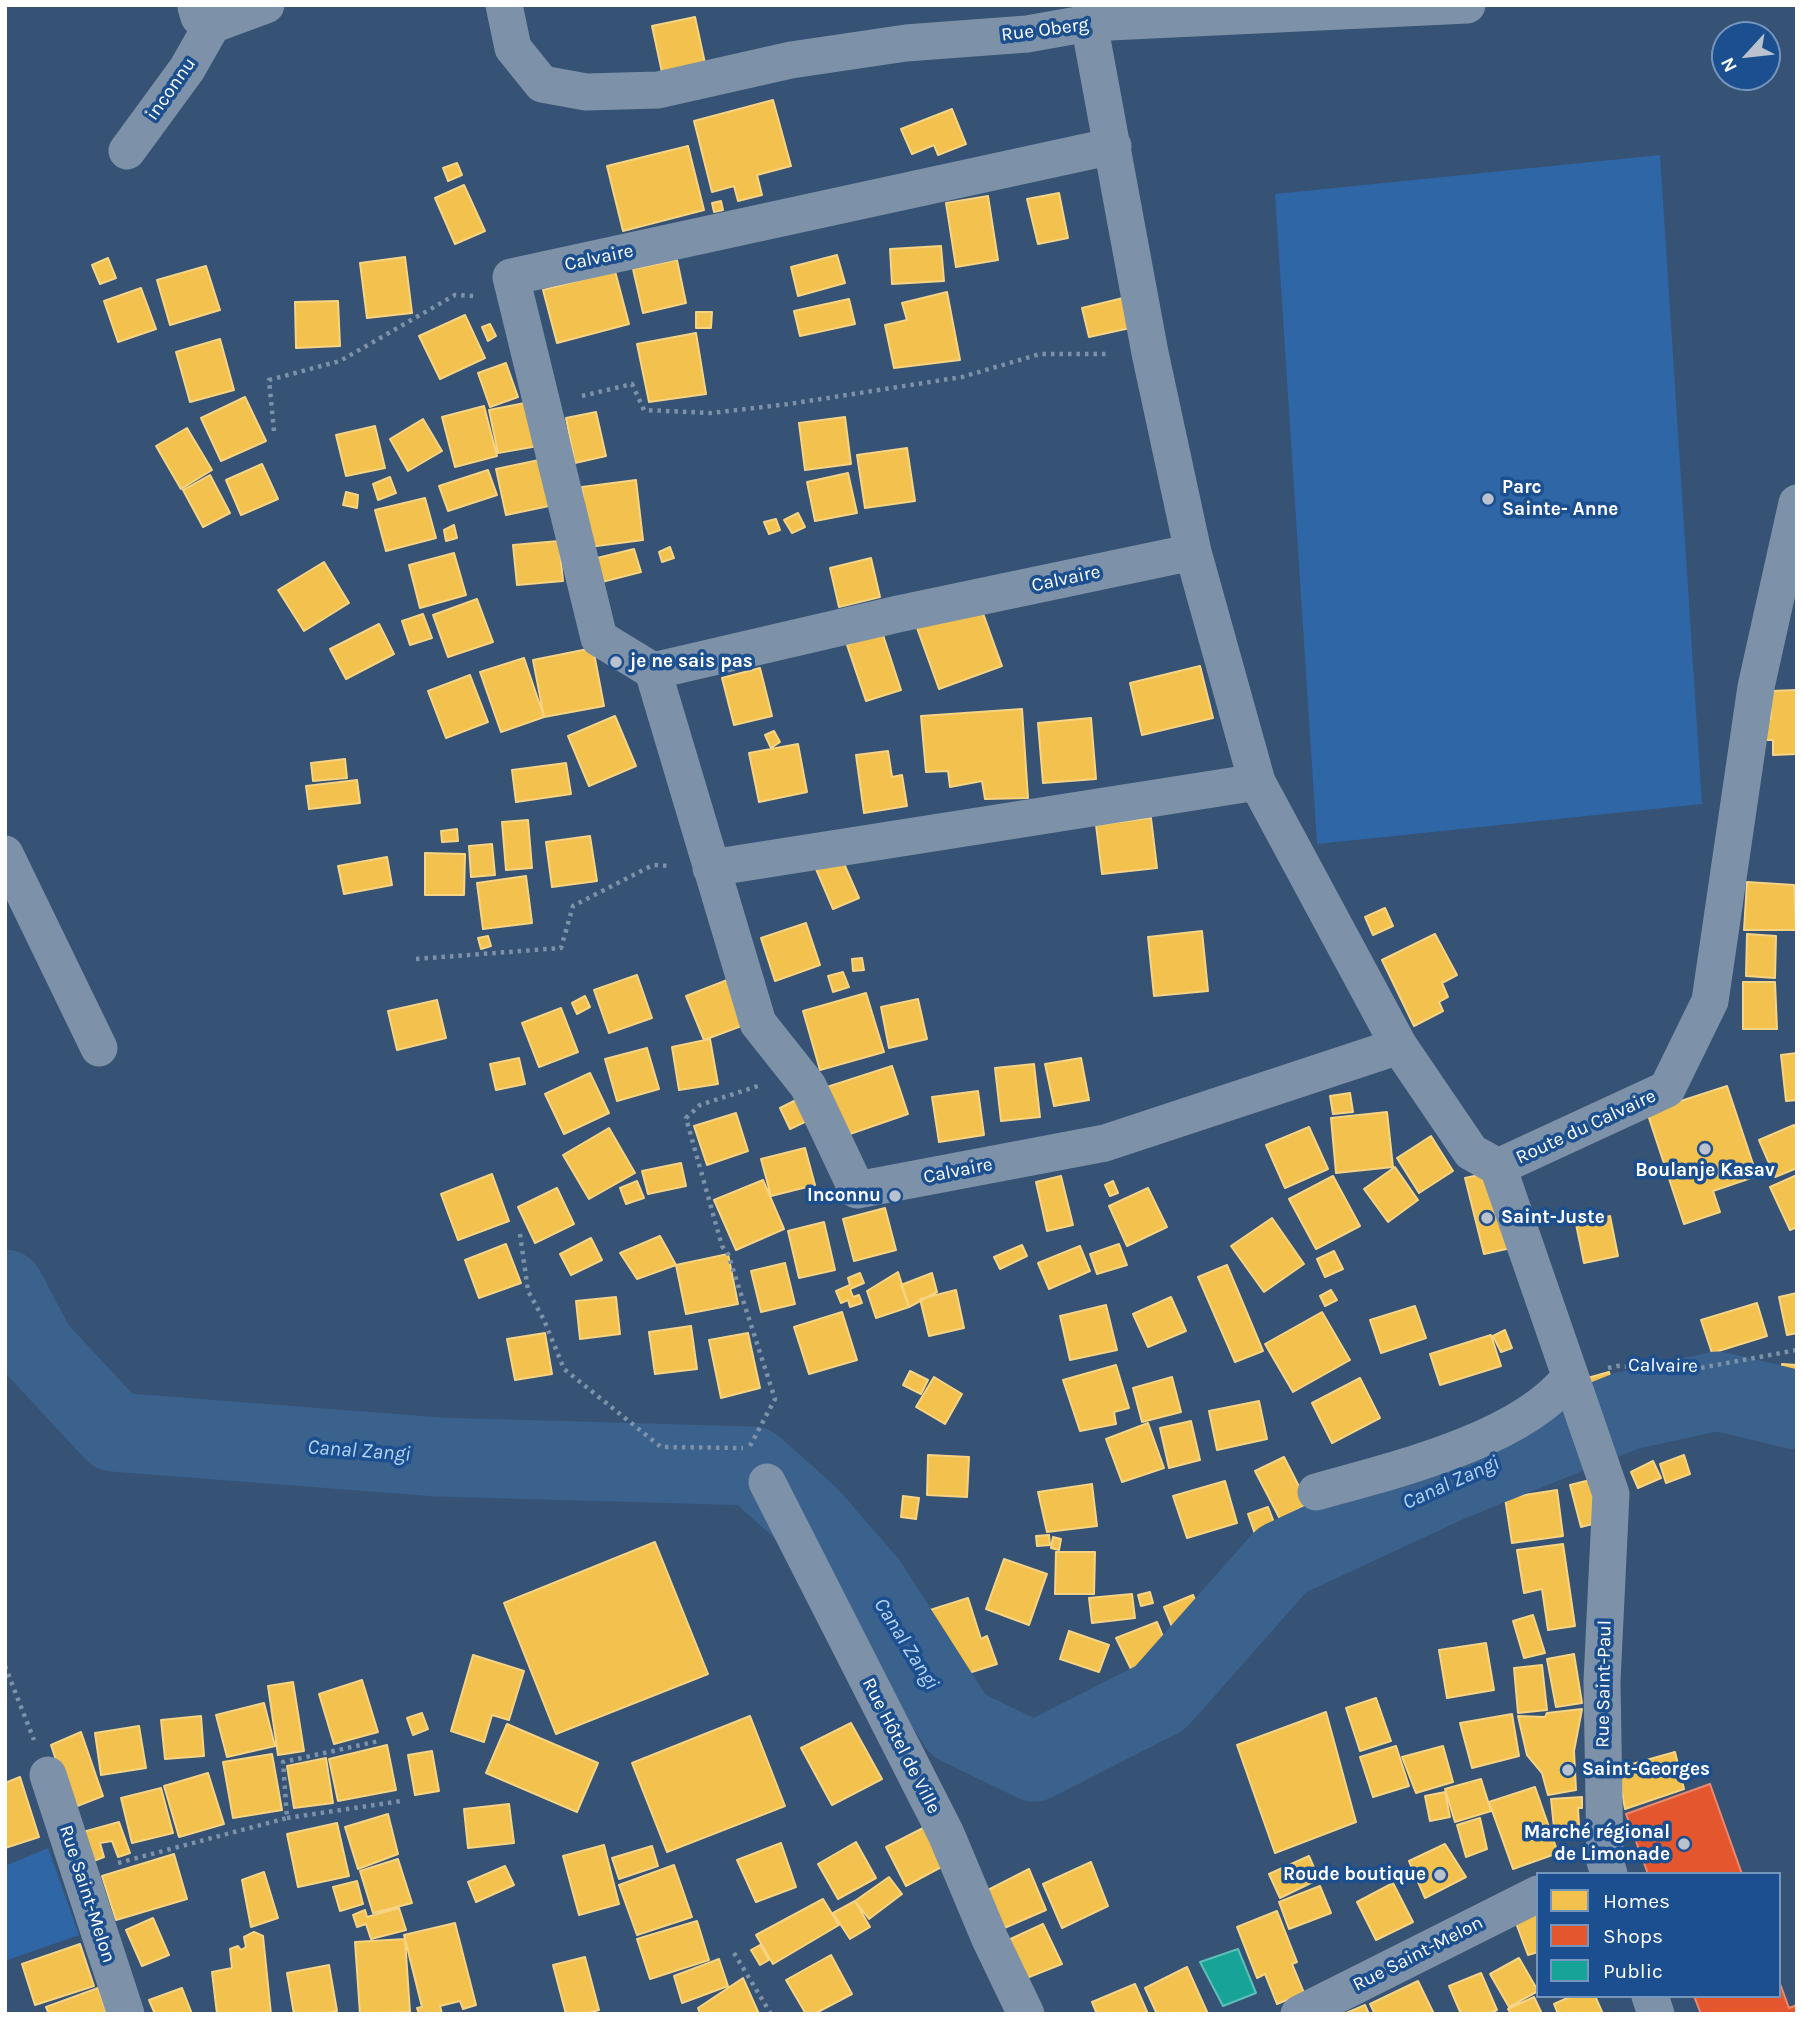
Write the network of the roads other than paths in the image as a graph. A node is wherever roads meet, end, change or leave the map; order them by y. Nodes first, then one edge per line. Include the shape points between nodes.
1 (266, 5) edge
2 (505, 5) edge
3 (1467, 5) edge
4 (204, 15) edge
5 (1089, 23) junction
6 (1113, 146) junction
7 (127, 151) dead end
8 (1797, 503) edge
9 (1193, 552) junction
10 (653, 671) junction
11 (1257, 782) junction
12 (5, 854) edge
13 (711, 868) junction
14 (1399, 1046) junction
15 (99, 1048) dead end
16 (1498, 1167) junction
17 (1570, 1378) junction
18 (768, 1482) dead end
19 (1316, 1492) dead end
20 (1611, 1494) joint
21 (48, 1775) road end
22 (1597, 1869) edge
23 (1536, 1895) edge
24 (1311, 2011) edge
25 (126, 2014) edge
26 (1026, 2014) edge

1 - 4 street, inconnu
2 - 5 street, Rue Oberg via 513,48 542,84 586,92 658,90 792,60
3 - 5 street, Rue Oberg
4 - 7 street, inconnu via 187,69
5 - 6 street
6 - 9 street via 1150,354
6 - 10 street, Calvaire via 511,277 599,638
8 - 16 street, Route du Calvaire via 1756,687 1710,1001 1667,1089
9 - 10 street, Calvaire
9 - 11 street
10 - 13 street, Calvaire
11 - 13 street
11 - 14 street
12 - 15 street
13 - 14 street, Calvaire via 758,1023 808,1086 857,1190 1105,1143
14 - 16 street via 1471,1152
16 - 17 street, Route du Calvaire
17 - 19 street via 1499,1432 1404,1468
17 - 20 street, Route du Calvaire
18 - 26 street, Rue Hôtel de Ville via 946,1834
20 - 22 street, Rue Saint-Paul
21 - 25 street, Rue Saint-Melon
23 - 24 street, Rue Saint-Melon

